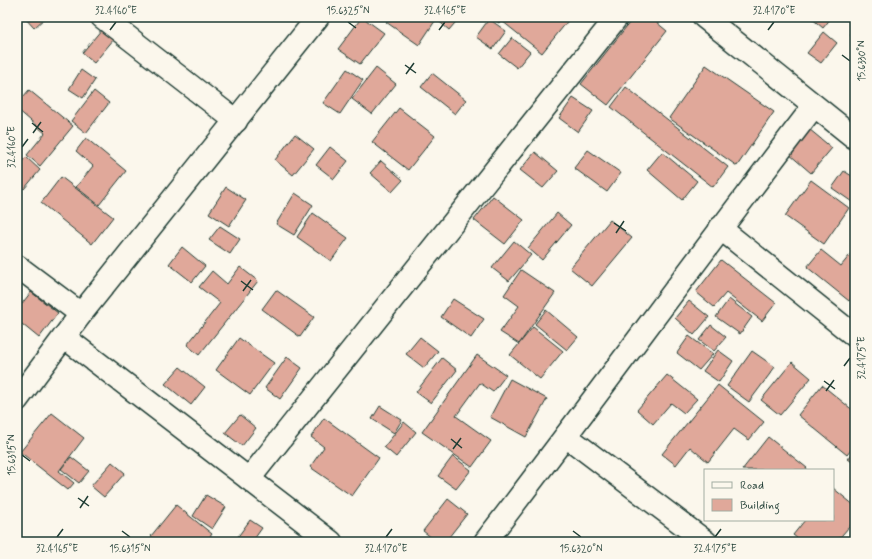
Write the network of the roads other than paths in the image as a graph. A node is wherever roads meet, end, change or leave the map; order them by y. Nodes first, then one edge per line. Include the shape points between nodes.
1 (102, 17) edge
2 (318, 17) edge
3 (617, 17) edge
4 (704, 17) edge
5 (814, 106) junction
6 (236, 121) junction
7 (855, 138) edge
8 (720, 228) junction
9 (17, 266) edge
10 (81, 314) junction
11 (855, 336) edge
12 (64, 337) junction
13 (17, 400) edge
14 (566, 436) junction
15 (249, 479) junction
16 (331, 542) edge
17 (485, 542) edge
18 (706, 542) edge

1 - 6 street
2 - 6 street
3 - 15 street
4 - 5 street
5 - 7 street
5 - 8 street
6 - 10 street
8 - 11 street
8 - 14 street
9 - 10 street
10 - 12 street
12 - 13 street
12 - 15 street
14 - 17 street
14 - 18 street
15 - 16 street

